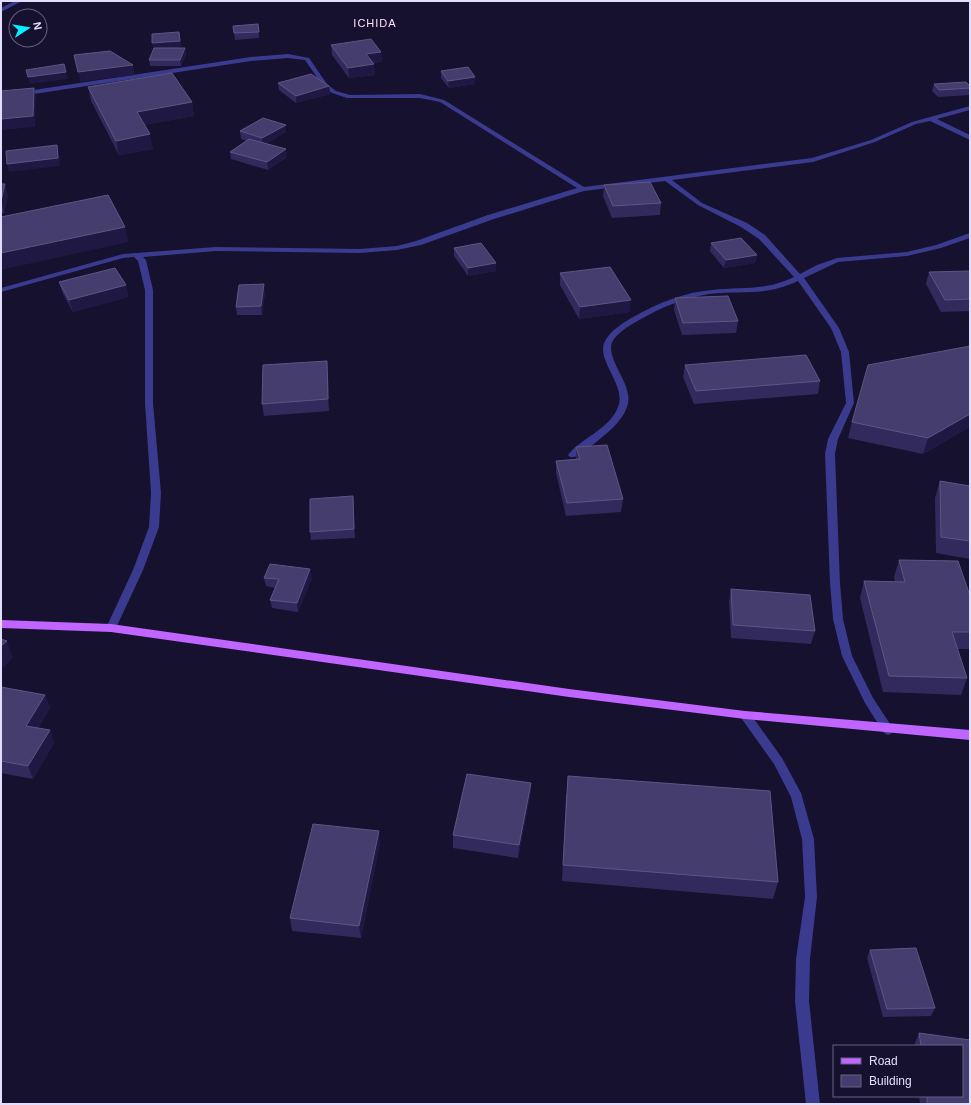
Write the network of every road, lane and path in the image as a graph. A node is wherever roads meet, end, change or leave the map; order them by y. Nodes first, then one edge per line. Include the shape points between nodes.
1 (19, 1) edge
2 (1, 10) edge
3 (1, 96) edge
4 (970, 108) edge
5 (932, 119) junction
6 (970, 138) edge
7 (667, 179) junction
8 (583, 189) junction
9 (970, 235) edge
10 (137, 256) junction
11 (800, 278) junction
12 (1, 290) edge
13 (573, 455) dead end
14 (1, 624) edge
15 (111, 628) junction
16 (745, 716) junction
17 (888, 730) junction
18 (970, 735) edge
19 (813, 1104) edge

1 - 2 street
3 - 8 street via 251,59 299,56 307,59 325,85 334,92 349,97 420,96 442,101
4 - 5 street
5 - 6 street
5 - 7 street via 914,123 873,141 813,160
7 - 8 street
7 - 11 street via 700,204 744,225 762,237
8 - 10 street via 398,248 352,251 216,249
9 - 11 street via 939,248 914,253 838,260
10 - 12 street via 113,258
10 - 15 street via 142,260 149,290 149,403 155,461 154,527 138,570
11 - 13 street via 766,290 709,292 686,297 661,306 610,337 606,348 623,388 624,405 614,422
11 - 17 street via 835,328 845,352 850,403 833,439 830,454 838,619 847,656 869,700
14 - 15 main road
15 - 16 main road via 568,694
16 - 17 main road
16 - 19 street via 778,761 797,797 808,839 811,897 803,960 802,1001
17 - 18 main road

